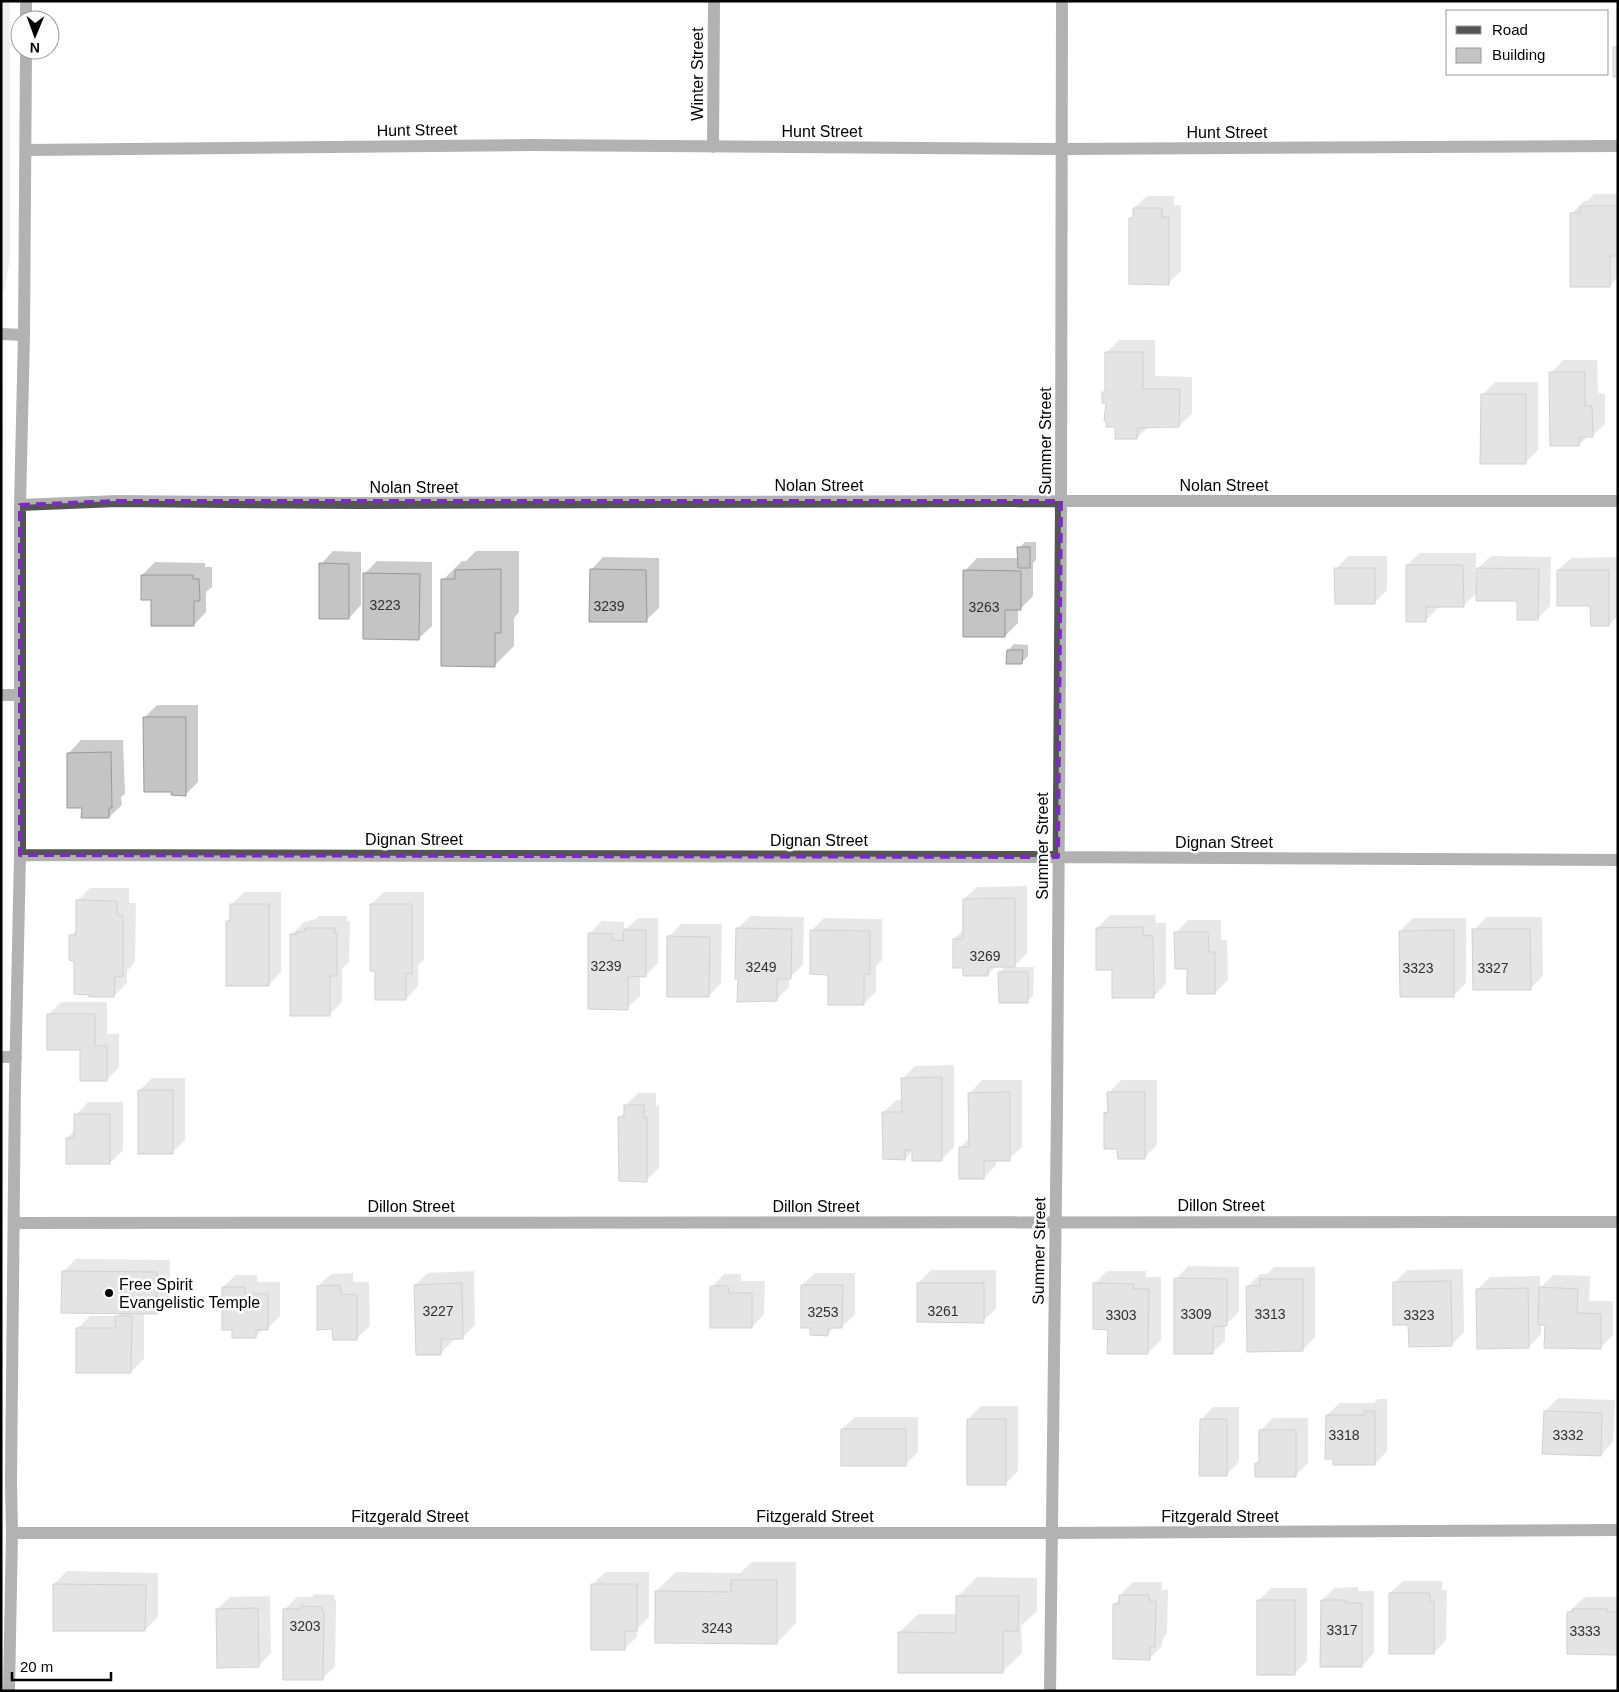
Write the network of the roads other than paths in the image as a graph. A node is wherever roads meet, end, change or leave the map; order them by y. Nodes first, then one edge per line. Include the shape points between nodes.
1 (714, 1) edge
2 (1062, 1) edge
3 (26, 60) edge
4 (1618, 146) edge
5 (713, 147) junction
6 (1061, 149) junction
7 (26, 150) junction
8 (1, 334) edge
9 (24, 335) junction
10 (1061, 501) junction
11 (1618, 501) edge
12 (20, 505) junction
13 (1, 695) edge
14 (20, 696) junction
15 (20, 855) junction
16 (1058, 857) junction
17 (1618, 860) edge
18 (1, 1057) edge
19 (16, 1057) junction
20 (15, 1222) junction
21 (1055, 1222) junction
22 (1618, 1222) edge
23 (6, 1482) edge
24 (1618, 1530) edge
25 (12, 1532) junction
26 (1051, 1533) junction
27 (8, 1691) edge
28 (1050, 1691) edge

1 - 5 street, Winter Street
2 - 6 street, Summer Street
3 - 7 street
4 - 6 street, Hunt Street
5 - 6 street, Hunt Street
5 - 7 street, Hunt Street via 522,145
6 - 10 street, Summer Street
7 - 9 street
8 - 9 street
9 - 12 street
10 - 11 street, Nolan Street
10 - 12 street, Nolan Street via 117,501
10 - 16 street, Summer Street
12 - 14 street
13 - 14 street
14 - 15 street
15 - 16 street, Dignan Street
15 - 19 street
16 - 17 street, Dignan Street
16 - 21 street, Summer Street
18 - 19 street
19 - 20 street
20 - 21 street, Dillon Street
20 - 23 street
21 - 22 street, Dillon Street
21 - 26 street, Summer Street
23 - 25 street
24 - 26 street, Fitzgerald Street
25 - 26 street, Fitzgerald Street
25 - 27 street
26 - 28 street, Summer Street

